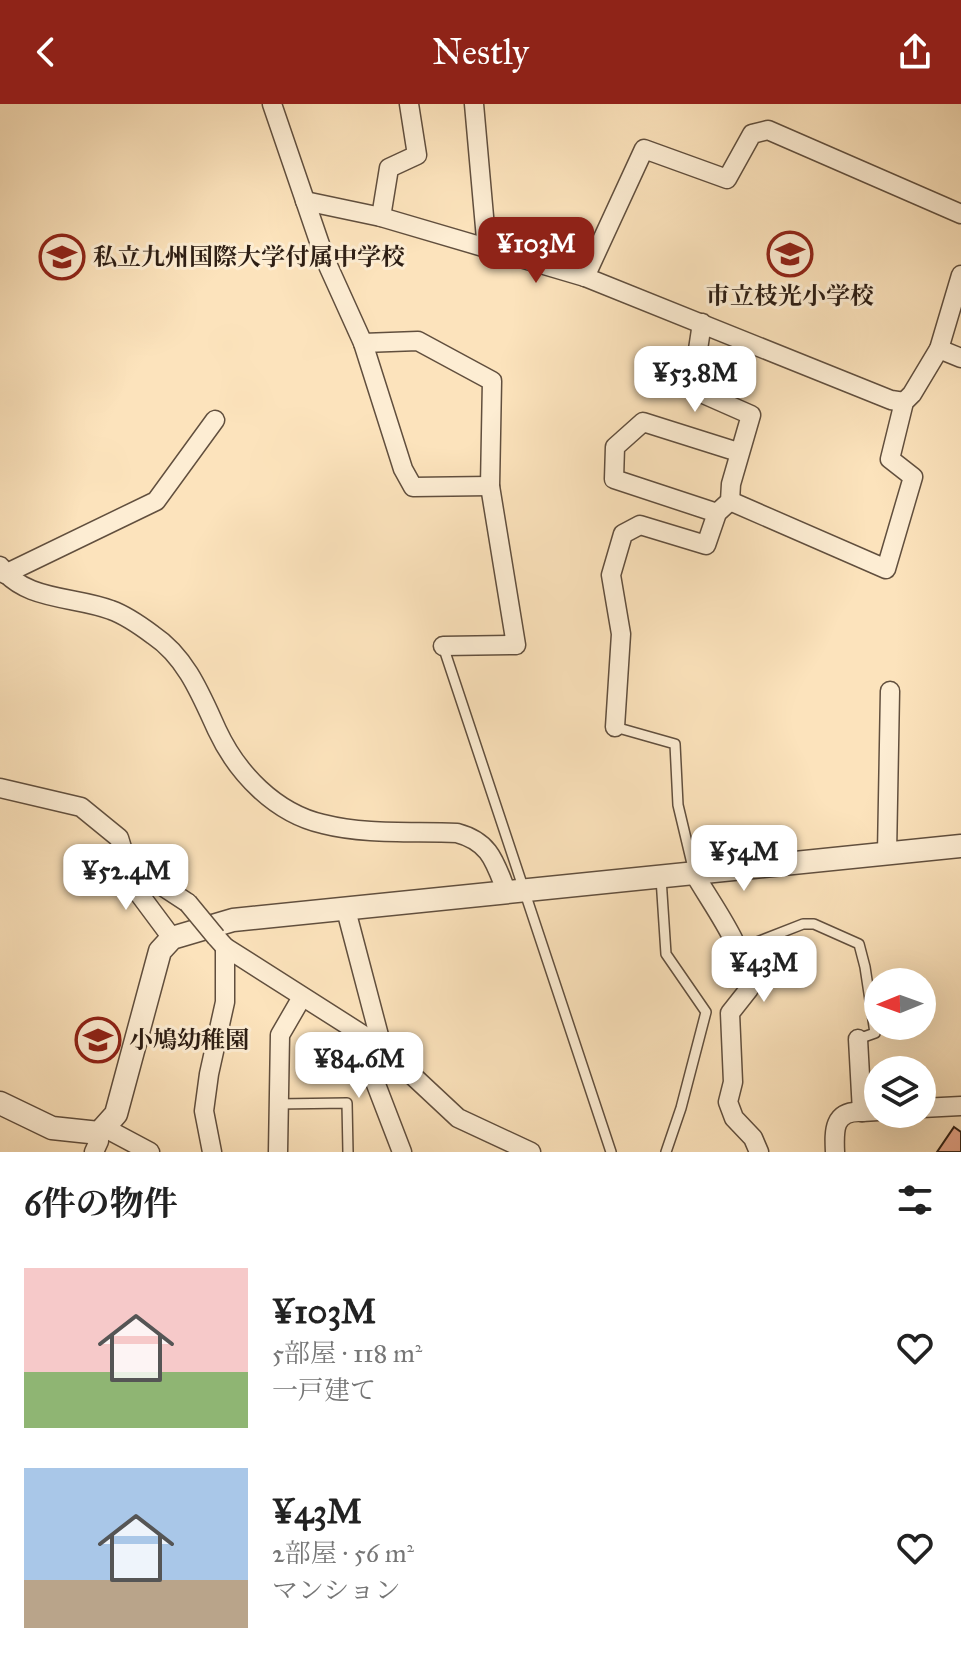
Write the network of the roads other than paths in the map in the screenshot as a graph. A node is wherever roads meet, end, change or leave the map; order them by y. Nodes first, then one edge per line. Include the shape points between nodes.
1 (272, 104) edge
2 (409, 104) edge
3 (474, 104) edge
4 (305, 201) junction
5 (961, 214) edge
6 (381, 217) junction
7 (487, 250) junction
8 (961, 275) edge
9 (585, 277) junction
10 (702, 323) junction
11 (363, 343) junction
12 (939, 349) junction
13 (961, 358) edge
14 (904, 402) junction
15 (215, 420) dead end
16 (738, 452) junction
17 (490, 486) junction
18 (724, 507) junction
19 (3, 570) edge
20 (443, 646) joint
21 (890, 691) dead end
22 (615, 727) joint
23 (0, 788) edge
24 (961, 846) edge
25 (887, 854) junction
26 (127, 863) junction
27 (695, 875) junction
28 (661, 878) junction
29 (515, 892) junction
30 (346, 910) junction
31 (172, 938) junction
32 (221, 942) junction
33 (739, 949) junction
34 (302, 997) junction
35 (858, 1039) joint
36 (382, 1047) junction
37 (864, 1075) edge
38 (0, 1103) edge
39 (277, 1104) junction
40 (961, 1106) edge
41 (936, 1107) edge
42 (864, 1111) edge
43 (99, 1138) edge
44 (150, 1152) edge
45 (212, 1152) edge
46 (278, 1152) edge
47 (348, 1152) edge
48 (402, 1152) edge
49 (531, 1152) edge
50 (611, 1152) edge
51 (666, 1152) edge
52 (759, 1152) edge
53 (835, 1152) edge

1 - 4 street
2 - 6 street via 417,155 389,168
3 - 7 street
4 - 6 street
4 - 11 street
5 - 9 street via 768,130 752,134 727,179 644,149
6 - 7 street
7 - 9 street
8 - 12 street
9 - 10 street
10 - 14 street
10 - 16 street via 692,389 751,415
11 - 17 street via 413,487
11 - 17 street via 418,341 492,381
12 - 13 street
12 - 14 street
14 - 18 street via 890,459 913,477 886,569
15 - 19 street via 156,501
16 - 18 street
16 - 18 street via 643,422 615,447 614,479
17 - 20 street via 516,645
18 - 22 street via 706,545 640,525 623,534 611,575 621,634
19 - 29 street via 25,588 112,610 155,636 193,678 227,750 275,802 322,824 474,837
20 - 29 lane
21 - 25 street
22 - 27 lane via 675,744 678,805
23 - 26 street via 81,807 119,838
24 - 25 street
25 - 27 street
26 - 31 street via 134,887
26 - 32 street, bridge via 188,903
27 - 28 street
27 - 33 street
28 - 29 street
28 - 51 lane via 666,954 706,1012
29 - 30 street
29 - 50 lane
30 - 31 street via 233,920
30 - 36 street
31 - 43 street via 160,951 116,1114
32 - 34 street
32 - 45 street via 225,1002 204,1111
33 - 35 lane via 803,924 859,944 875,1033
33 - 52 street via 749,989 730,1013 733,1082 728,1102
34 - 36 street
34 - 39 street via 280,1035
35 - 37 street
36 - 48 street via 372,1074
36 - 49 street via 458,1118
38 - 43 street via 52,1128
39 - 46 street
39 - 47 lane via 347,1103
40 - 41 street
42 - 53 street via 840,1118 834,1128
43 - 44 street

